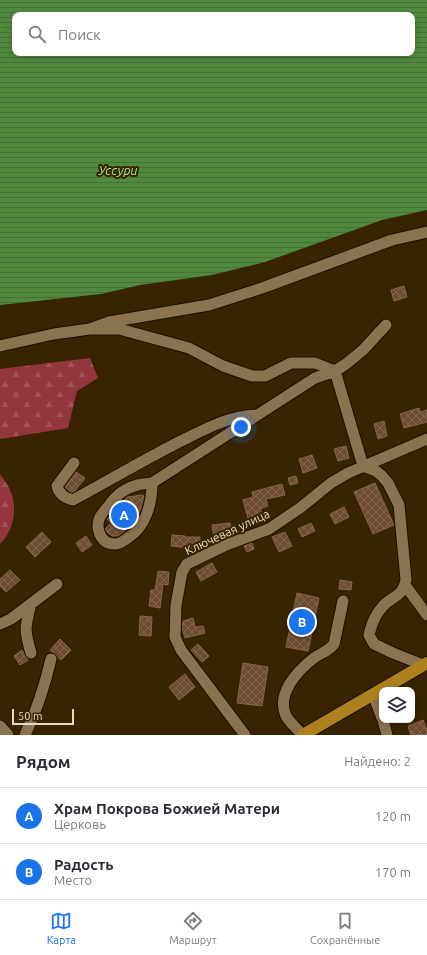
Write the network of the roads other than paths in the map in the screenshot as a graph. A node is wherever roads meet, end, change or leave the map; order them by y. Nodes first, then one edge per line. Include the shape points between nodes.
1 (427, 232) edge
2 (386, 325) dead end
3 (90, 328) junction
4 (0, 346) edge
5 (336, 371) junction
6 (257, 415) junction
7 (427, 439) edge
8 (74, 463) dead end
9 (363, 466) junction
10 (152, 483) junction
11 (57, 584) dead end
12 (405, 586) junction
13 (343, 601) dead end
14 (31, 604) junction
15 (427, 615) edge
16 (0, 624) edge
17 (31, 653) dead end
18 (51, 659) dead end
19 (425, 664) edge
20 (373, 694) junction
21 (379, 711) edge
22 (384, 723) edge
23 (0, 726) edge
24 (8, 735) edge
25 (25, 735) edge
26 (245, 735) edge
27 (303, 735) edge
28 (388, 735) edge

1 - 3 lane via 392,240 209,305 109,322
2 - 5 lane via 363,350
3 - 4 lane
3 - 5 lane via 119,329 189,348 223,366 252,376 265,376 291,363 315,363
5 - 6 lane via 315,378
5 - 9 lane
6 - 8 lane via 242,416 215,424 73,500 58,492 57,486
6 - 10 lane
7 - 9 lane, Ключевая улица
9 - 12 lane via 382,476 398,505
9 - 26 lane, Ключевая улица via 331,483 269,529 226,545 184,567 176,605 177,642
10 - 10 lane via 135,485 116,496 100,517 97,527 100,536 107,542 116,544 136,533 150,505
11 - 14 lane
12 - 15 lane
12 - 19 lane via 397,596 384,605 372,622 369,635 374,644
13 - 27 lane via 331,649 301,671 289,684 284,695 283,708 287,718
14 - 16 lane
14 - 17 lane via 25,627
18 - 25 lane via 37,709
19 - 20 main road
20 - 21 lane
20 - 27 main road
22 - 28 lane
23 - 24 lane

